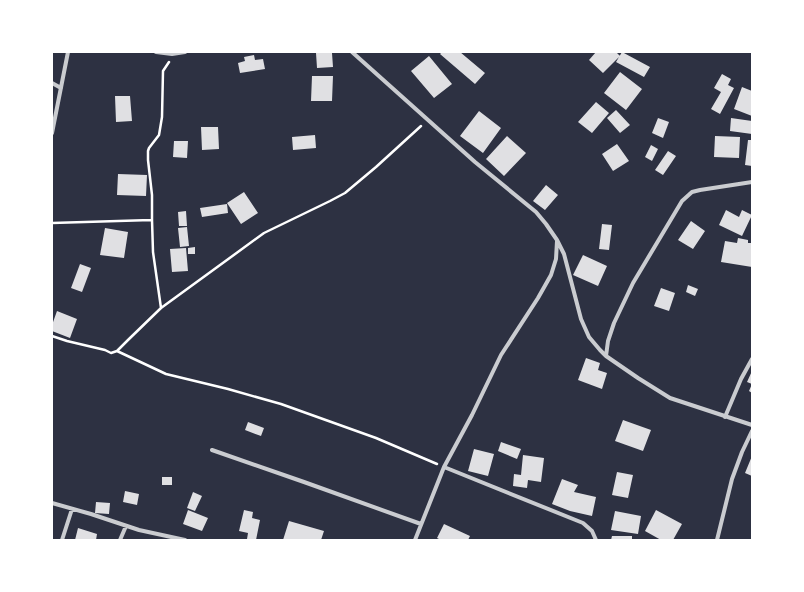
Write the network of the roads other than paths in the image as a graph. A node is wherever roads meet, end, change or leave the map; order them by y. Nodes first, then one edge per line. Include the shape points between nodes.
1 (68, 52) edge
2 (156, 52) edge
3 (185, 52) edge
4 (352, 52) edge
5 (52, 83) edge
6 (61, 88) junction
7 (52, 133) edge
8 (752, 182) edge
9 (558, 240) junction
10 (606, 356) junction
11 (752, 359) edge
12 (725, 417) junction
13 (752, 425) edge
14 (752, 431) edge
15 (212, 450) dead end
16 (444, 467) junction
17 (52, 503) edge
18 (72, 509) junction
19 (421, 524) junction
20 (126, 526) junction
21 (62, 540) edge
22 (120, 540) edge
23 (185, 540) edge
24 (415, 540) edge
25 (596, 540) edge
26 (717, 540) edge

1 - 6 street
2 - 3 street
4 - 9 street via 536,212
5 - 6 street
6 - 7 street
8 - 10 street via 692,192 682,201 632,282 614,322
9 - 10 street via 581,320 589,337
9 - 16 street via 551,275 501,355
10 - 12 street via 670,398
11 - 12 street
12 - 13 street
14 - 26 street via 732,479
15 - 19 street
16 - 19 street
16 - 25 street via 583,523 592,531
17 - 18 street
18 - 20 street
18 - 21 street
19 - 24 street
20 - 22 street
20 - 23 street

